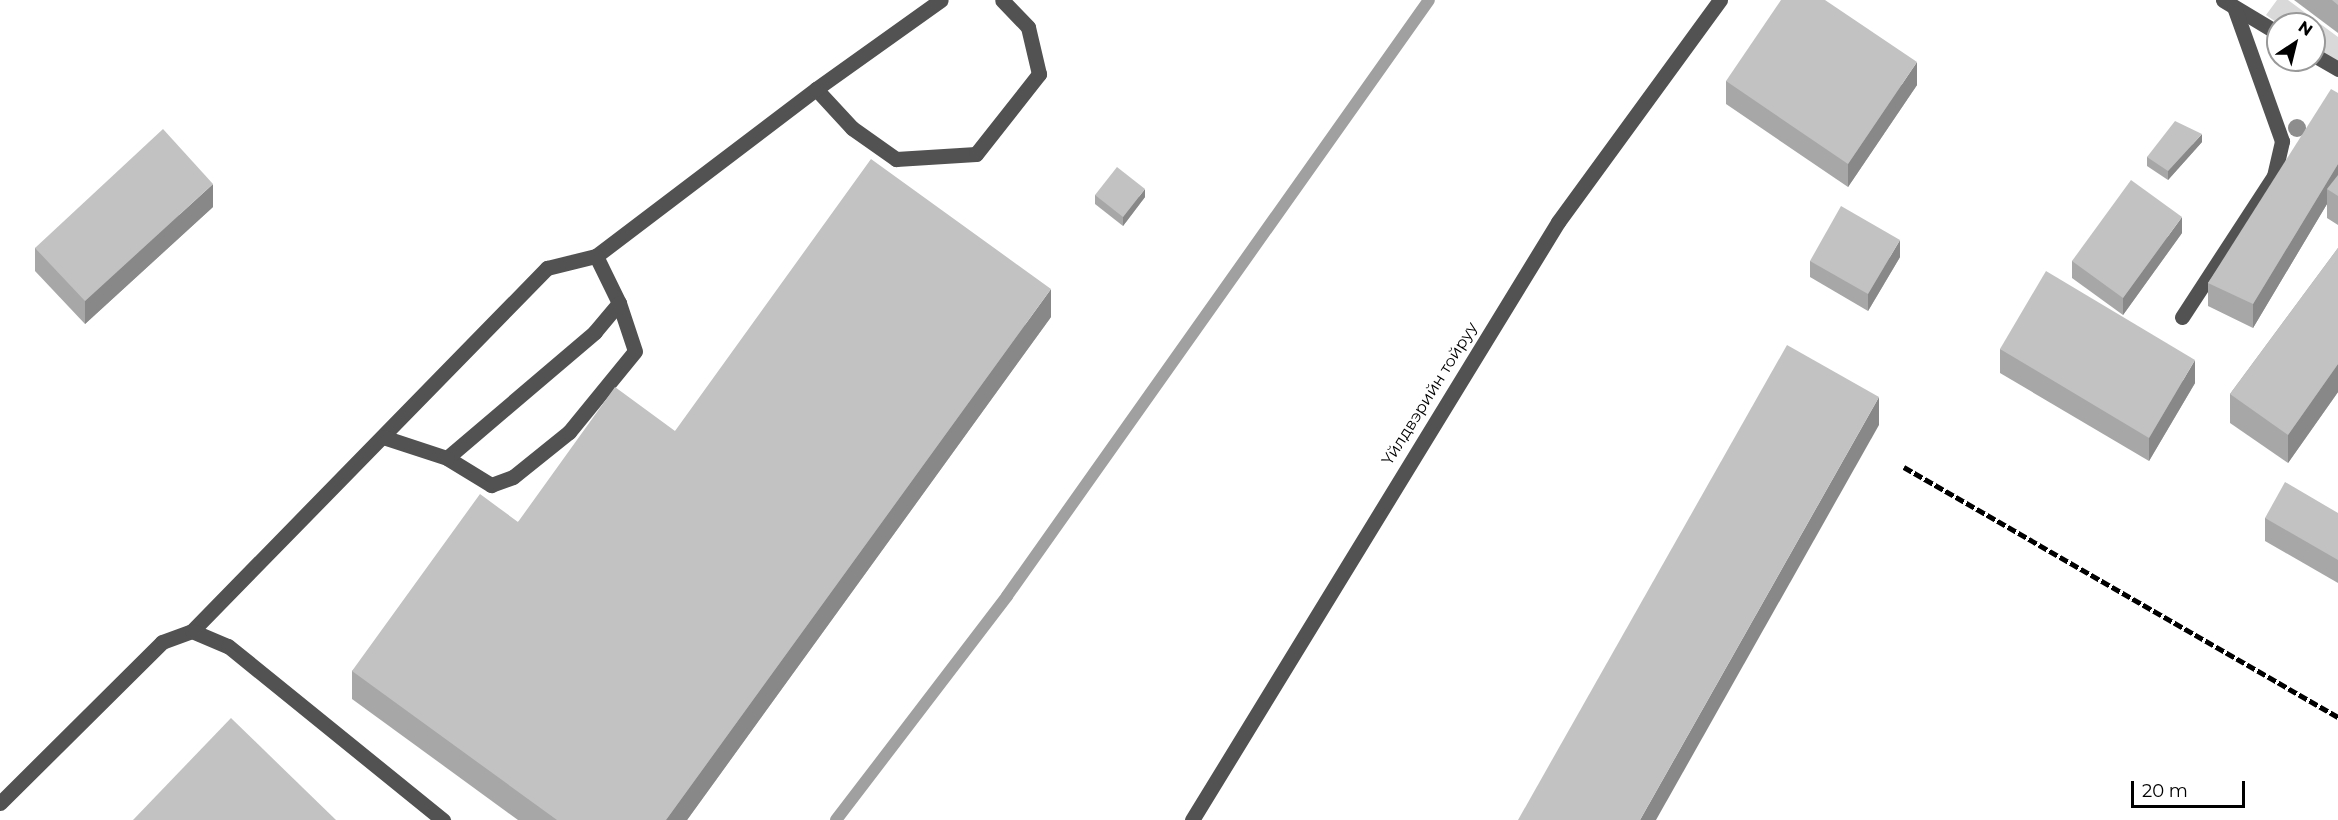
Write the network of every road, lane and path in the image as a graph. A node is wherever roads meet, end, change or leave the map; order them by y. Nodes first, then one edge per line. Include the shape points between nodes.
1 (941, 0) edge
2 (1002, 0) edge
3 (1720, 0) edge
4 (2229, 3) edge
5 (2266, 26) edge
6 (816, 89) junction
7 (596, 256) junction
8 (620, 303) junction
9 (2182, 317) dead end
10 (382, 437) junction
11 (447, 458) junction
12 (192, 631) junction
13 (0, 803) edge
14 (443, 820) edge
15 (1192, 820) edge

1 - 6 lane
2 - 6 lane via 1028,27 1039,74 976,154 896,159 852,129
3 - 15 lane, Үйлдвэрийн тойруу via 1557,222
4 - 5 lane
4 - 9 lane via 2282,141 2274,176
6 - 7 lane
7 - 8 lane
7 - 10 lane via 547,268
8 - 11 lane via 595,332
8 - 11 lane via 635,351 569,432 513,477 490,485
10 - 11 lane
10 - 12 lane
12 - 13 lane via 162,642
12 - 14 lane via 228,646

